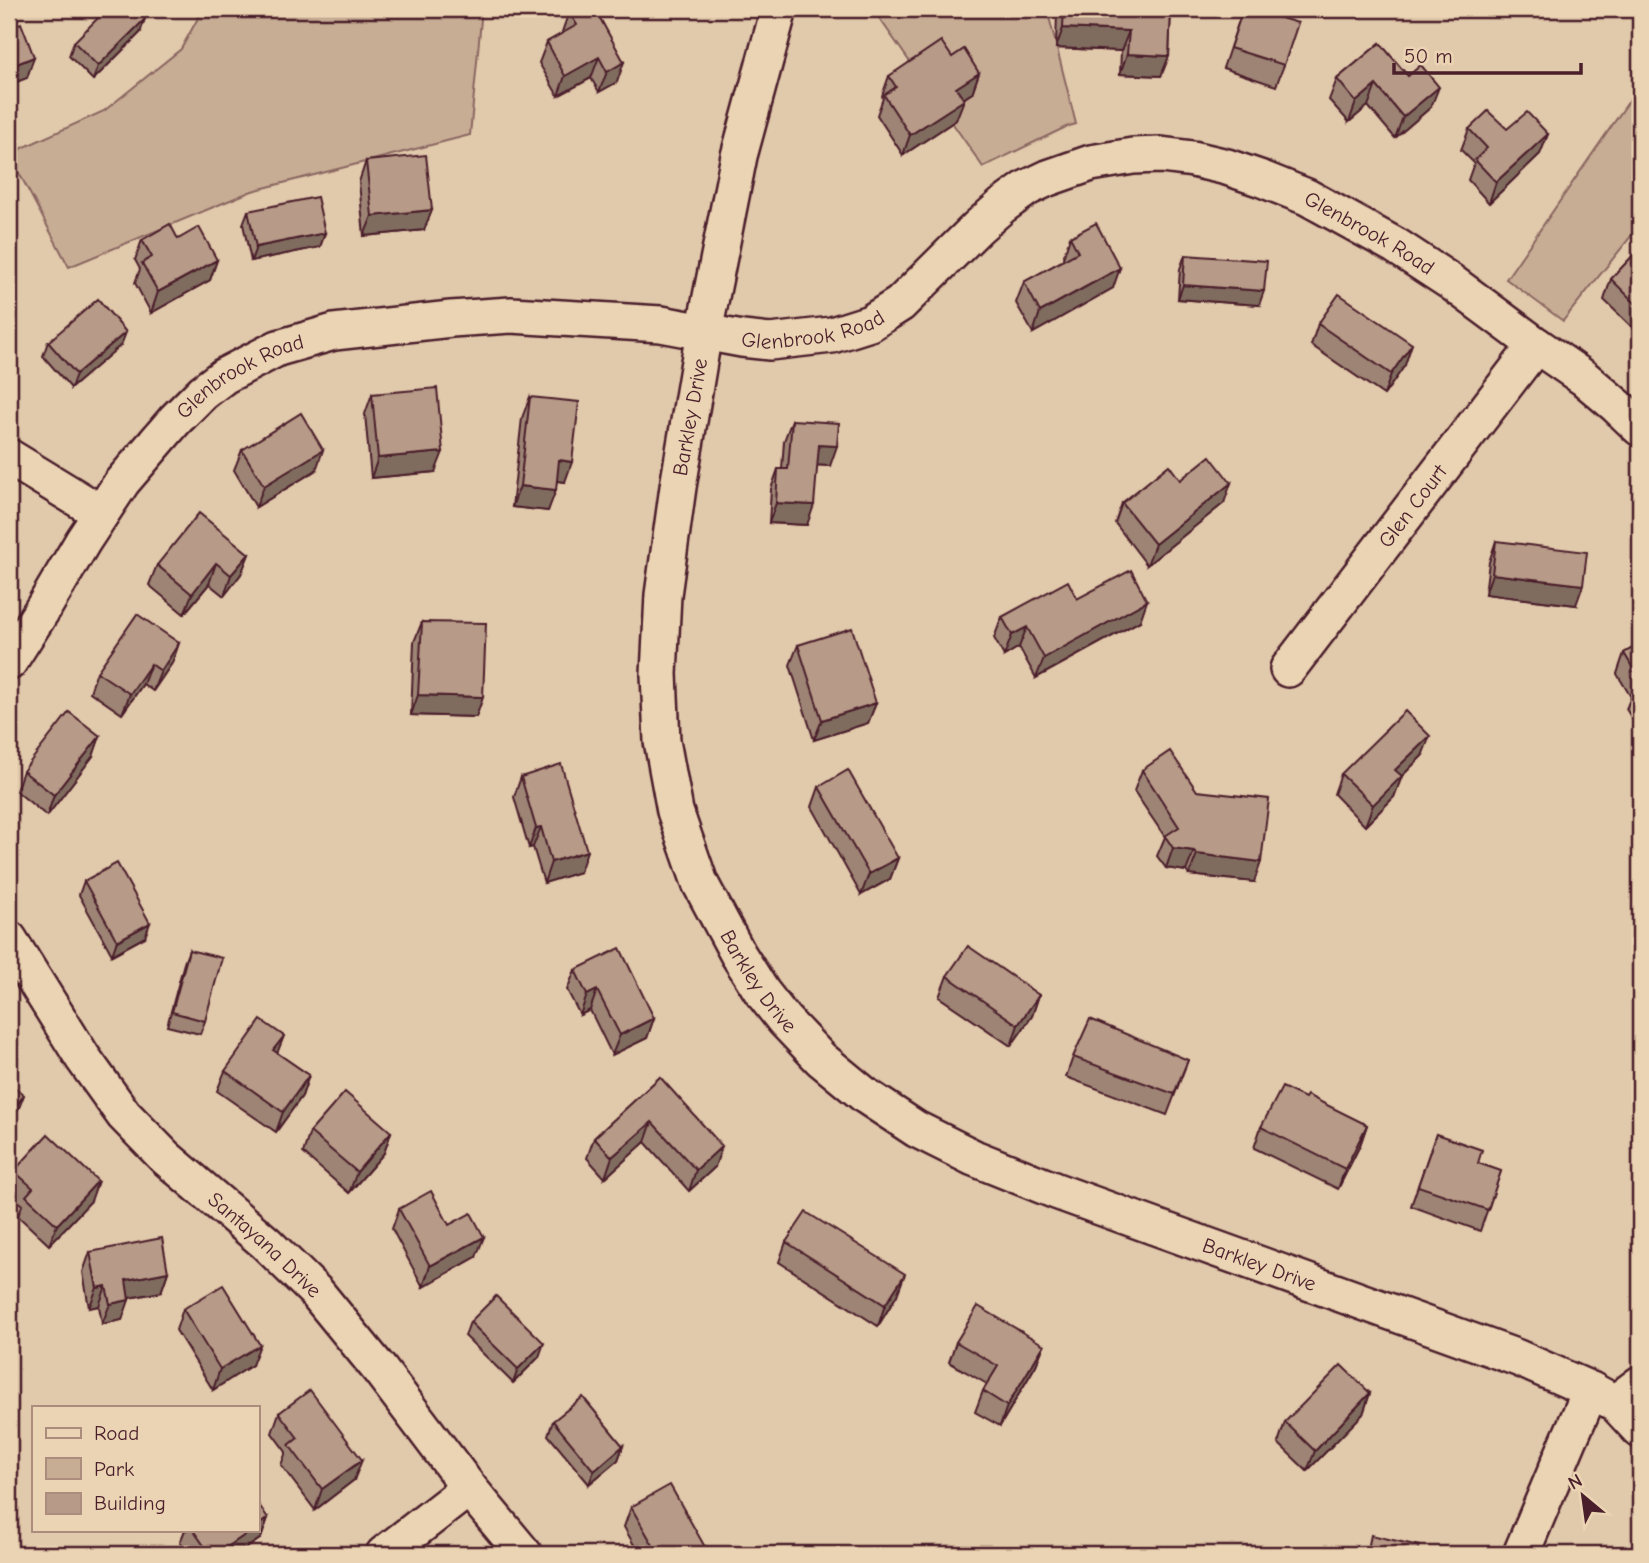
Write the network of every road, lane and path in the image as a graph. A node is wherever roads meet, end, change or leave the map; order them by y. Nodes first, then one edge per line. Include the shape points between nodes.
1 (779, 9) edge
2 (704, 332) junction
3 (1536, 345) junction
4 (1640, 428) edge
5 (9, 457) edge
6 (101, 513) junction
7 (9, 662) edge
8 (1288, 669) dead end
9 (9, 939) edge
10 (1615, 1392) edge
11 (1640, 1430) edge
12 (469, 1489) junction
13 (384, 1554) edge
14 (524, 1554) edge
15 (1521, 1554) edge

1 - 2 street, Barkley Drive via 739,156
2 - 3 street, Glenbrook Road via 770,342 858,328 900,304 978,227 1027,188 1091,163 1161,155 1227,167 1307,197 1396,246
2 - 6 street, Glenbrook Road via 661,324 511,315 334,332 301,341 239,367 203,392 175,419
2 - 10 street, Barkley Drive via 663,595 662,741 675,811 701,883 738,954 784,1020 866,1096 916,1129 974,1158
3 - 4 street, Glenbrook Road via 1584,378
3 - 8 street, Glen Court
5 - 6 street
6 - 7 street, Glenbrook Road
9 - 12 street, Santayana Drive via 124,1115 317,1293
10 - 11 street, Barkley Drive
10 - 15 street via 1569,1440
12 - 13 street
12 - 14 street, Santayana Drive

